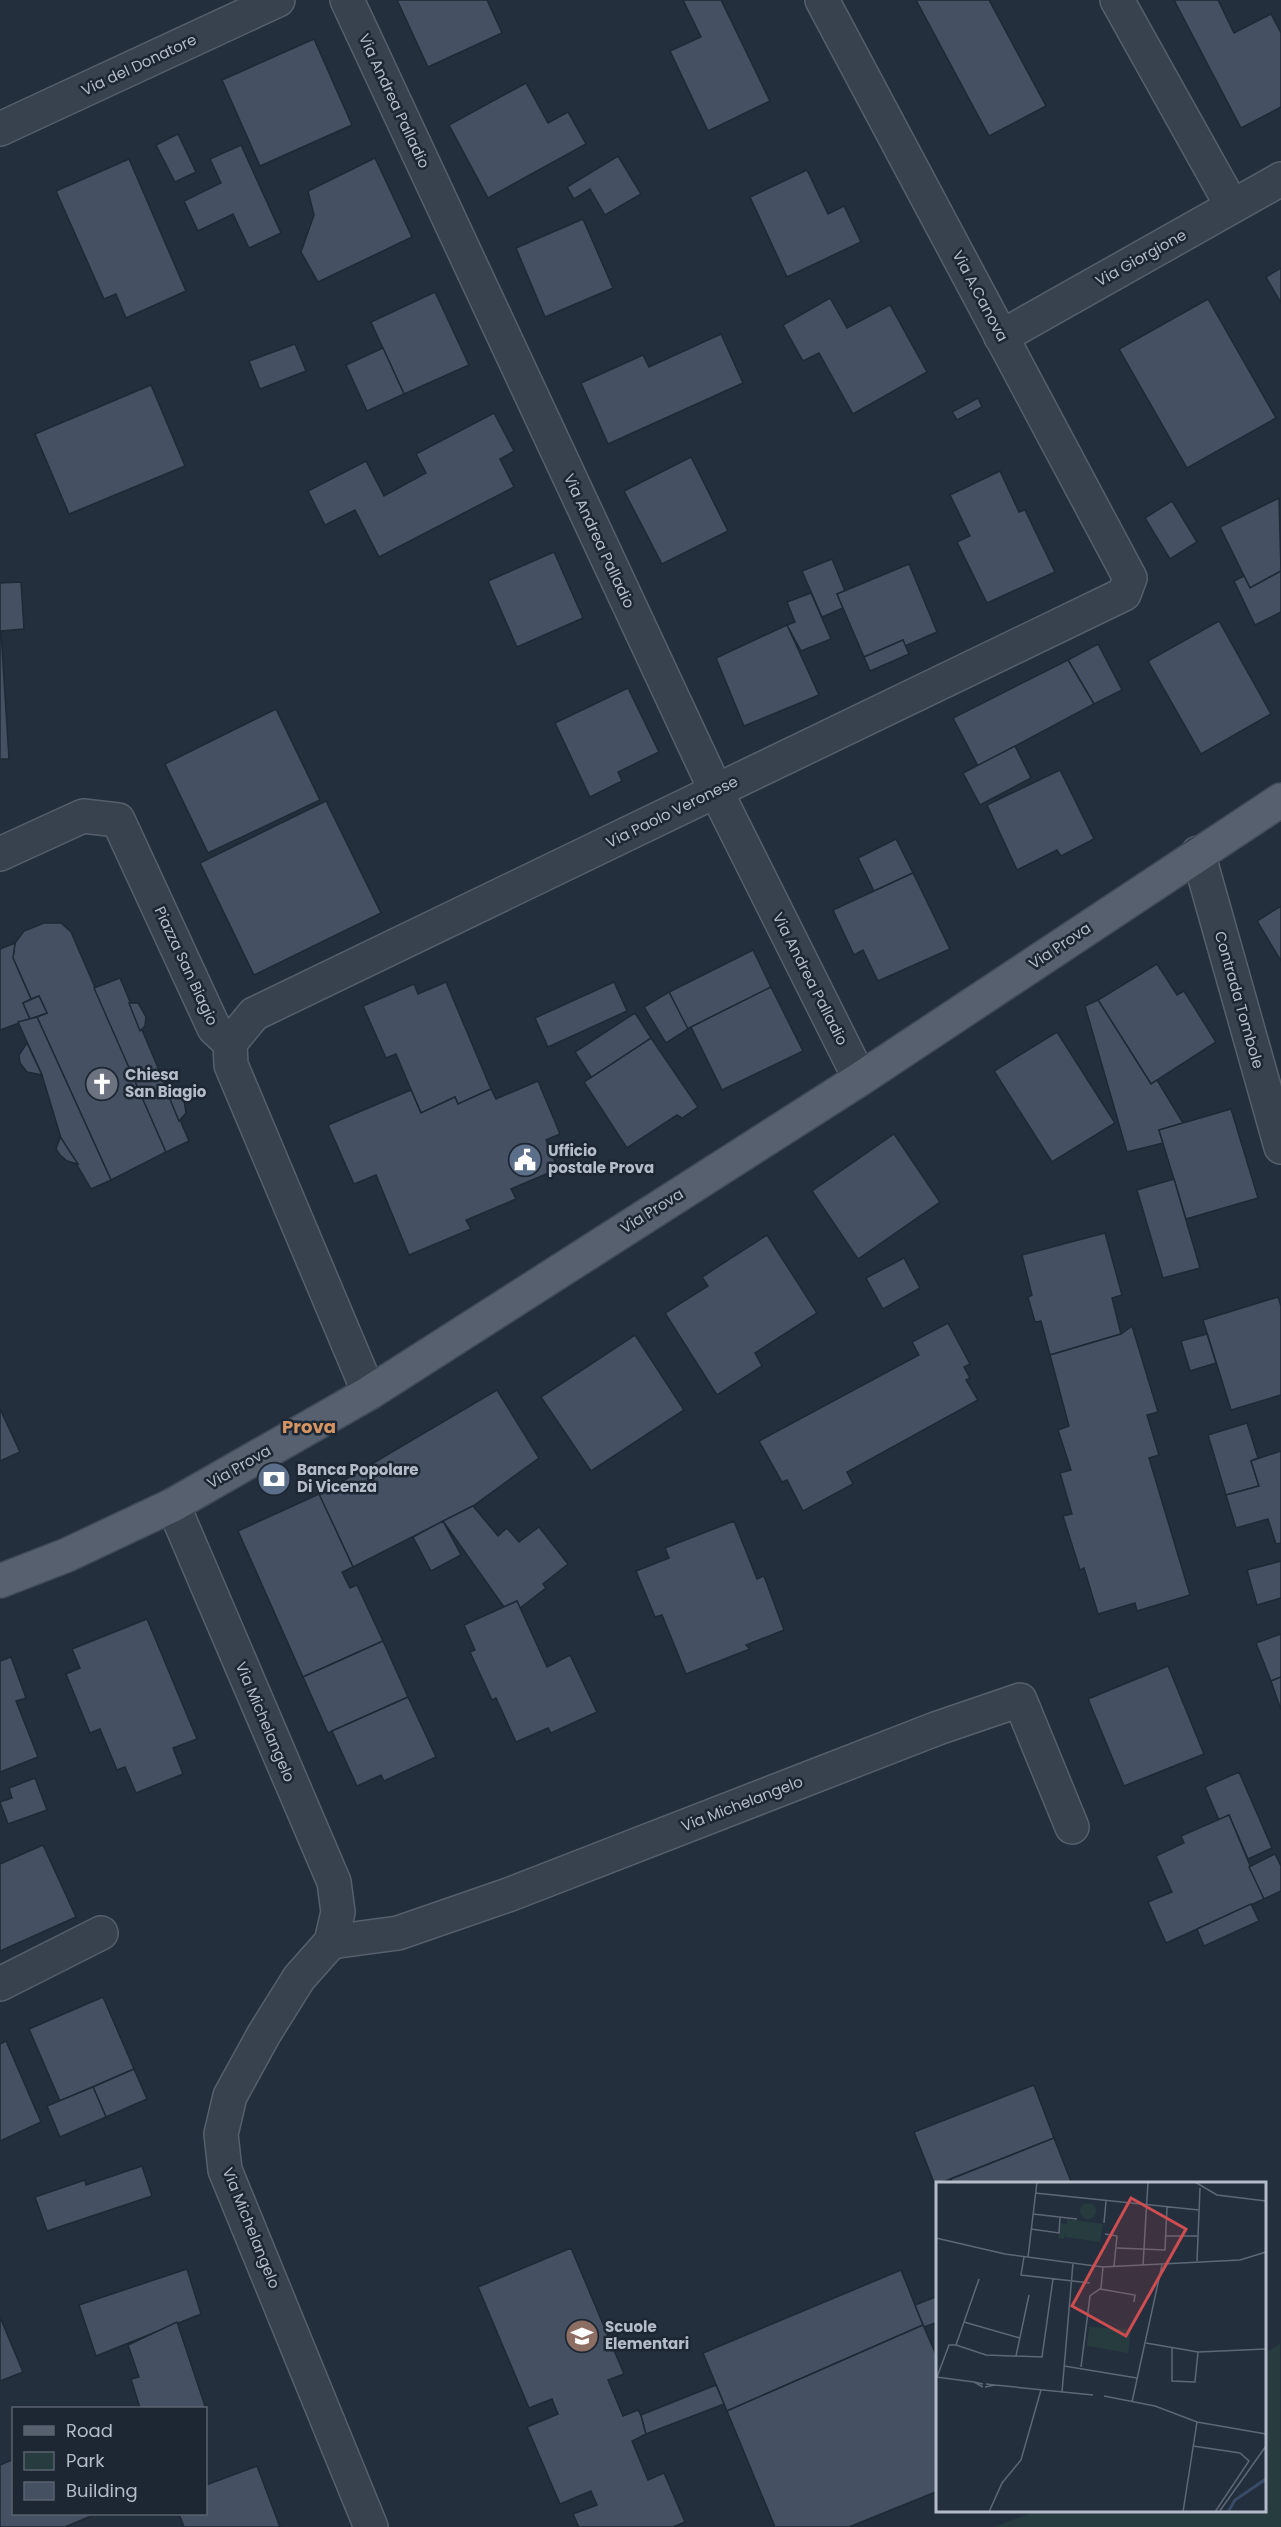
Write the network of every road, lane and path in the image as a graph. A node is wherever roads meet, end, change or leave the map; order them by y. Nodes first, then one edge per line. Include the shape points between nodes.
1 (278, 0) edge
2 (347, 0) edge
3 (822, 0) edge
4 (1117, 0) edge
5 (0, 129) edge
6 (1281, 179) edge
7 (1232, 206) junction
8 (1001, 337) junction
9 (1124, 594) joint
10 (716, 791) junction
11 (1281, 800) edge
12 (1198, 853) junction
13 (0, 854) edge
14 (230, 1043) junction
15 (860, 1079) junction
16 (1281, 1147) edge
17 (369, 1393) junction
18 (173, 1505) junction
19 (0, 1581) edge
20 (1072, 1827) dead end
21 (101, 1933) dead end
22 (332, 1942) junction
23 (0, 1984) edge
24 (371, 2527) edge

1 - 5 street, Via del Donatore
2 - 10 street, Via Andrea Palladio
3 - 8 street, Via A.Canova
4 - 7 street
6 - 7 street, Via Giorgione
7 - 8 street, Via Giorgione
8 - 9 street, Via A.Canova via 1130,578
9 - 10 street, Via Paolo Veronese
10 - 14 street, Via Paolo Veronese via 254,1014
10 - 15 street, Via Andrea Palladio
11 - 12 main road, Via Prova
12 - 15 main road, Via Prova
12 - 16 street, Contrada Tombole
13 - 14 street, Piazza San Biagio via 83,816 118,820 213,1028
14 - 17 street via 231,1065
15 - 17 main road, Via Prova
17 - 18 main road, Via Prova
18 - 19 main road, Via Prova via 67,1555
18 - 22 street, Via Michelangelo via 334,1882 338,1912
20 - 22 street, Via Michelangelo via 1020,1700 938,1728 508,1896 398,1933
21 - 23 street
22 - 24 street, Via Michelangelo via 299,1978 264,2034 230,2096 221,2134 225,2170

